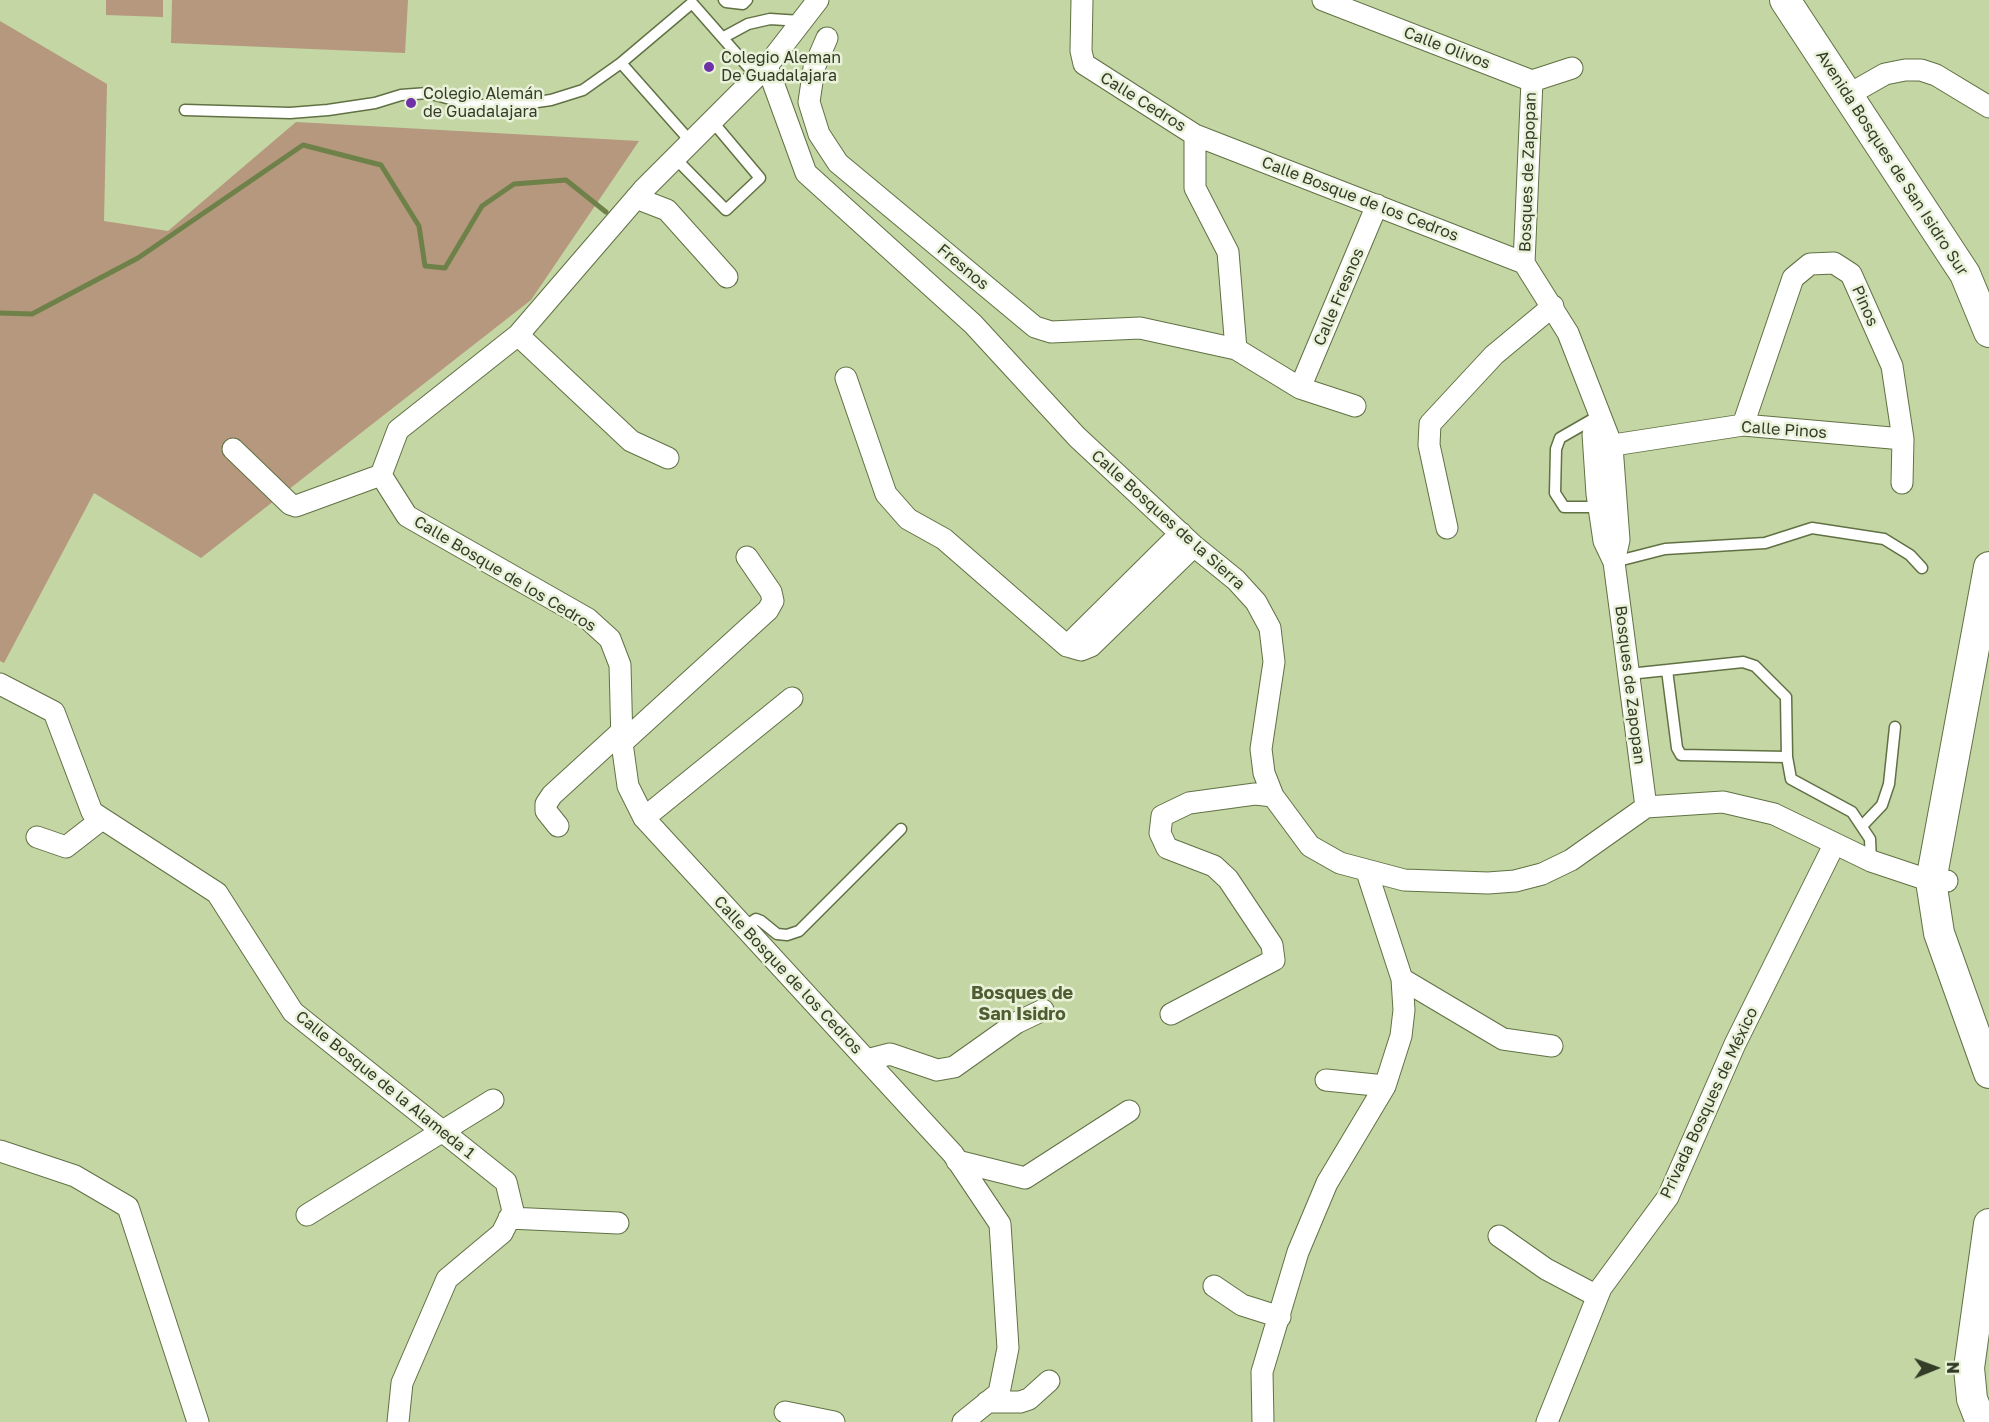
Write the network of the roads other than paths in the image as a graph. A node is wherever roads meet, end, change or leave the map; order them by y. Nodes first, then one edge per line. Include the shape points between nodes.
1 (724, 0) edge
2 (747, 0) edge
3 (818, 0) edge
4 (1082, 0) edge
5 (1323, 0) edge
6 (1785, 0) edge
7 (1808, 0) edge
8 (692, 1) edge
9 (802, 21) junction
10 (724, 37) junction
11 (827, 38) dead end
12 (621, 63) junction
13 (1572, 68) dead end
14 (762, 72) junction
15 (1532, 81) junction
16 (1857, 90) junction
17 (1989, 107) edge
18 (185, 110) dead end
19 (712, 121) junction
20 (1195, 135) junction
21 (691, 142) junction
22 (675, 158) junction
23 (636, 198) junction
24 (1377, 205) junction
25 (1524, 264) junction
26 (727, 277) dead end
27 (1989, 284) edge
28 (1553, 306) junction
29 (1989, 332) edge
30 (518, 335) junction
31 (1236, 349) junction
32 (846, 378) dead end
33 (1300, 388) junction
34 (1355, 406) dead end
35 (1597, 418) junction
36 (1743, 425) junction
37 (1904, 439) junction
38 (1603, 447) junction
39 (232, 449) dead end
40 (668, 458) dead end
41 (381, 475) junction
42 (1902, 483) dead end
43 (1598, 507) junction
44 (1447, 528) dead end
45 (1188, 539) junction
46 (747, 557) dead end
47 (1614, 562) junction
48 (1922, 568) dead end
49 (1986, 600) edge
50 (1989, 663) edge
51 (1667, 670) junction
52 (1629, 674) junction
53 (0, 684) edge
54 (792, 698) dead end
55 (1895, 727) dead end
56 (622, 737) junction
57 (1787, 757) junction
58 (1274, 796) junction
59 (1646, 807) junction
60 (644, 818) junction
61 (102, 819) junction
62 (558, 826) dead end
63 (1862, 826) junction
64 (901, 829) dead end
65 (37, 837) dead end
66 (1834, 845) junction
67 (1871, 861) junction
68 (1367, 872) junction
69 (1939, 881) junction
70 (744, 927) junction
71 (1402, 979) junction
72 (1043, 1010) dead end
73 (1171, 1014) dead end
74 (1989, 1022) edge
75 (1552, 1046) dead end
76 (867, 1060) junction
77 (1989, 1072) edge
78 (1326, 1080) dead end
79 (1385, 1086) junction
80 (492, 1100) dead end
81 (1129, 1111) dead end
82 (442, 1131) junction
83 (0, 1151) edge
84 (957, 1161) junction
85 (307, 1215) dead end
86 (509, 1218) junction
87 (618, 1223) dead end
88 (1989, 1224) edge
89 (1499, 1236) dead end
90 (1214, 1286) dead end
91 (1598, 1296) junction
92 (1280, 1317) junction
93 (1049, 1381) dead end
94 (987, 1402) junction
95 (785, 1412) dead end
96 (198, 1422) edge
97 (398, 1422) edge
98 (834, 1422) edge
99 (963, 1422) edge
100 (1263, 1422) edge
101 (1547, 1422) edge
102 (1981, 1422) edge

1 - 2 lane via 743,4
3 - 9 street
4 - 20 street, Calle Cedros via 1084,64
5 - 15 street, Calle Olivos
6 - 16 main road, Avenida Bosques de San Isidro Sur
7 - 16 main road, Avenida Bosques de San Isidro Sur
8 - 10 lane
8 - 12 lane
9 - 10 lane via 770,19 748,24
9 - 14 street
10 - 14 lane
11 - 31 street, Fresnos via 814,68 809,102 819,134 838,163 1035,327 1051,332 1140,328
12 - 18 lane via 583,90 516,105 473,105 429,93 290,113
12 - 21 lane
13 - 15 street
14 - 19 street
14 - 45 street, Calle Bosques de la Sierra via 807,173 973,324 1077,437
15 - 25 street, Bosques de Zapopan
16 - 17 street via 1885,74 1921,70
16 - 27 main road, Avenida Bosques de San Isidro Sur via 1977,261
16 - 29 main road, Avenida Bosques de San Isidro Sur via 1965,274
19 - 21 street
19 - 22 lane via 760,178 726,210
20 - 24 street, Calle Bosque de los Cedros
20 - 31 street via 1195,188 1228,252
21 - 22 street
22 - 23 street
23 - 26 street via 667,210
23 - 30 street
24 - 25 street, Calle Bosque de los Cedros
24 - 33 street, Calle Fresnos
25 - 28 street, Bosques de Zapopan
28 - 35 street, Bosques de Zapopan via 1581,360
28 - 44 street via 1494,355 1430,424 1429,446
30 - 40 street via 631,441
30 - 41 street via 398,430
31 - 33 street, Fresnos
32 - 45 street via 886,494 908,519 944,539 1067,646 1081,650 1091,646
33 - 34 street, Fresnos
35 - 38 street, Bosques de Zapopan
35 - 43 lane via 1560,438 1555,493 1564,507
36 - 37 street, Calle Pinos
36 - 37 street, Pinos via 1793,278 1810,264 1834,263 1851,274 1892,366
36 - 38 street, Calle Pinos
37 - 42 street, Pinos
38 - 43 street, Bosques de Zapopan
38 - 47 street, Bosques de Zapopan via 1619,540
39 - 41 street via 296,506
41 - 56 street, Calle Bosque de los Cedros via 407,516 588,619 610,639 620,664
43 - 47 street, Bosques de Zapopan via 1604,541
45 - 58 street, Calle Bosques de la Sierra via 1236,580 1256,602 1270,628 1274,662 1261,748 1264,773
46 - 56 street via 771,592 773,601 768,610
47 - 48 lane via 1665,549 1765,543 1812,528 1884,539 1910,555
47 - 52 street, Bosques de Zapopan
49 - 69 main road
50 - 69 main road via 1948,861
51 - 52 lane
51 - 57 lane via 1681,755
51 - 57 lane via 1743,662 1755,666 1786,697
52 - 59 street, Bosques de Zapopan
53 - 61 street, Calle Bosque de la Alameda 1 via 54,712 86,800 92,812
54 - 60 street
55 - 63 lane via 1890,784 1882,805
56 - 60 street, Calle Bosque de los Cedros via 628,786
56 - 62 street via 552,795 546,811
57 - 63 lane via 1791,779 1852,812
58 - 68 street, Calle Bosques de la Sierra via 1310,846 1340,863
58 - 73 street via 1255,794 1189,803 1162,816 1160,833 1167,848 1214,866 1228,879 1272,945 1274,960
59 - 66 street, Calle Bosques de la Sierra via 1697,802 1744,805 1774,814
59 - 68 street, Calle Bosques de la Sierra via 1571,860 1515,881 1435,882
60 - 70 street, Calle Bosque de los Cedros
61 - 65 street via 66,847
61 - 82 street, Calle Bosque de la Alameda 1 via 217,893 293,1012
63 - 67 lane via 1870,839
64 - 70 lane via 799,931 787,936 777,934 756,920
66 - 67 street, Calle Bosques de la Sierra
66 - 91 street, Privada Bosques de México via 1735,1044 1668,1197
67 - 69 street, Calle Bosques de la Sierra
68 - 71 street
69 - 74 main road via 1949,898
69 - 77 main road via 1939,933
70 - 76 street, Calle Bosque de los Cedros
71 - 75 street via 1503,1039
71 - 79 street via 1401,1036
72 - 76 street via 1016,1023 954,1067 937,1070 890,1054
76 - 84 street, Calle Bosque de los Cedros
78 - 79 street
79 - 92 street via 1314,1209
80 - 82 street
81 - 84 street via 1025,1178
82 - 85 street
82 - 86 street, Calle Bosque de la Alameda 1 via 506,1182 513,1211
83 - 96 street via 75,1176 128,1207
84 - 94 street, Calle Bosque de los Cedros via 1000,1224 1008,1348 999,1393
86 - 87 street
86 - 97 street via 502,1233 447,1279 402,1383
88 - 102 main road via 1969,1368 1972,1399
89 - 91 street via 1546,1269
90 - 92 street via 1242,1305
91 - 101 street, Privada Bosques de México
92 - 100 street via 1262,1372
93 - 94 street via 1029,1399
94 - 99 street, Calle Bosque de los Cedros
95 - 98 street

